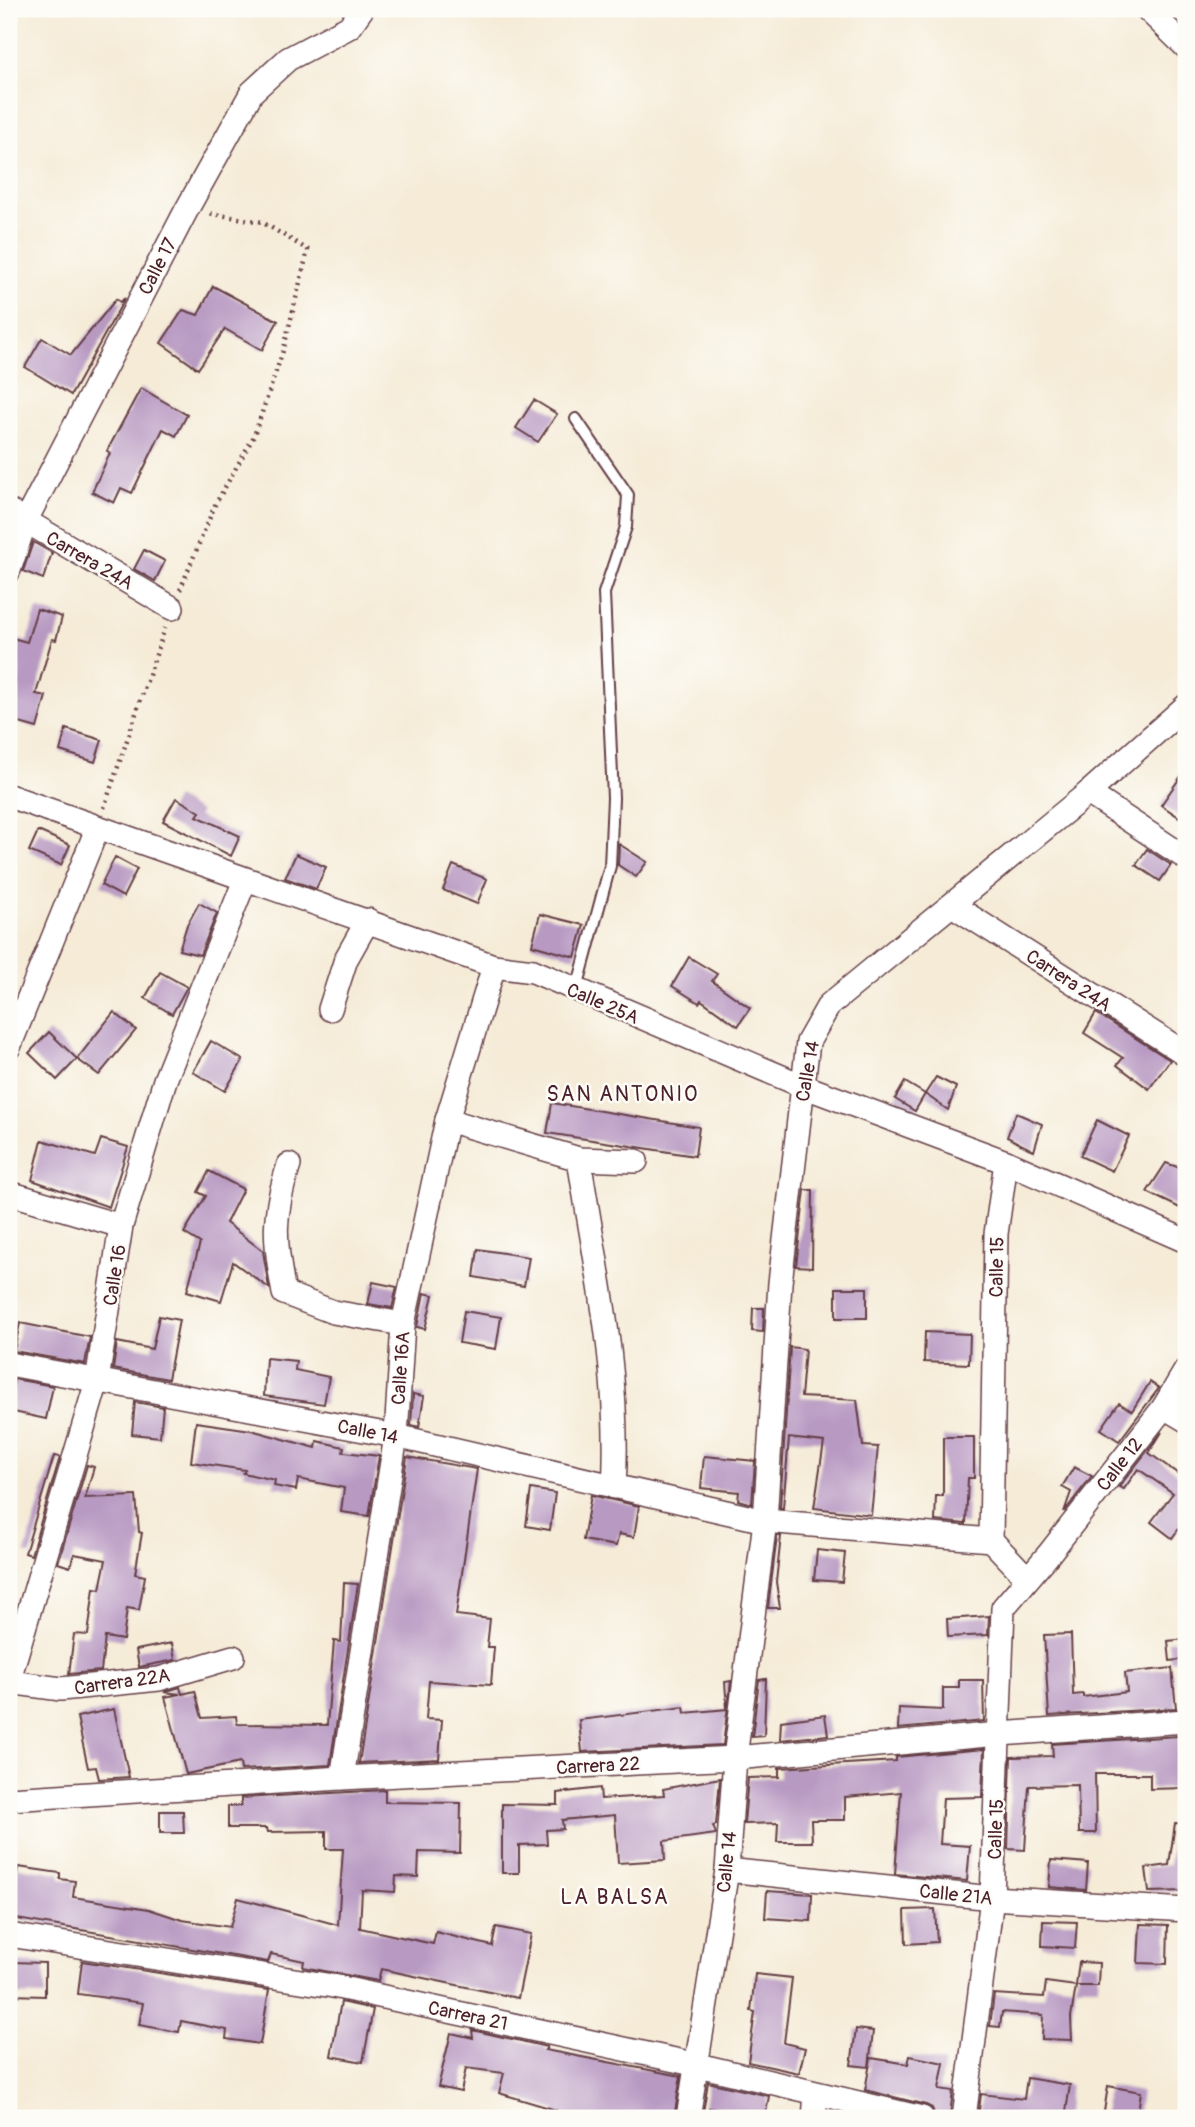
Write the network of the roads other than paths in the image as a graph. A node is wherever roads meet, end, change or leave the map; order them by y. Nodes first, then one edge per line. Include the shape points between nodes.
1 (362, 9) edge
2 (1147, 9) edge
3 (1186, 47) edge
4 (576, 419) dead end
5 (17, 517) edge
6 (9, 570) edge
7 (172, 608) road end
8 (1186, 706) edge
9 (1088, 793) junction
10 (9, 796) edge
11 (97, 829) junction
12 (1186, 858) edge
13 (245, 880) junction
14 (953, 905) junction
15 (368, 920) junction
16 (494, 966) junction
17 (576, 992) junction
18 (330, 1009) dead end
19 (9, 1047) edge
20 (1186, 1054) edge
21 (803, 1086) junction
22 (447, 1120) junction
23 (579, 1159) junction
24 (636, 1161) dead end
25 (1006, 1162) junction
26 (289, 1165) dead end
27 (9, 1194) edge
28 (121, 1227) junction
29 (1186, 1241) edge
30 (403, 1324) junction
31 (9, 1364) edge
32 (1186, 1370) edge
33 (97, 1381) junction
34 (1164, 1407) junction
35 (1186, 1420) edge
36 (396, 1436) junction
37 (614, 1487) junction
38 (765, 1521) junction
39 (991, 1540) junction
40 (1048, 1555) joint
41 (1027, 1578) junction
42 (233, 1657) dead end
43 (10, 1672) edge
44 (1186, 1721) edge
45 (999, 1734) junction
46 (735, 1758) junction
47 (342, 1778) junction
48 (9, 1799) edge
49 (727, 1870) junction
50 (992, 1898) junction
51 (1186, 1910) edge
52 (9, 1935) edge
53 (698, 2065) junction
54 (816, 2094) junction
55 (688, 2118) edge
56 (814, 2118) edge
57 (922, 2118) edge
58 (964, 2118) edge

1 - 5 street, Calle 17 via 349,27 288,59 251,92
2 - 3 street
4 - 17 lane via 628,495 626,527 604,593 613,798 610,866
5 - 6 street, Calle 17
5 - 7 street, Carrera 24A
8 - 9 street, Calle 14
9 - 12 street
9 - 14 street, Calle 14
10 - 11 street, Calle 25A
11 - 13 street, Calle 25A
11 - 19 street
13 - 15 street, Calle 25A
13 - 28 street, Calle 16 via 165,1080
14 - 20 street, Carrera 24A
14 - 21 street, Calle 14 via 829,1005 808,1042
15 - 16 street, Calle 25A
15 - 18 street via 346,959
16 - 17 street, Calle 25A via 533,971
16 - 22 street, Calle 16A
17 - 21 street, Calle 25A
21 - 25 street, Calle 25A
21 - 38 street, Calle 14 via 780,1283
22 - 23 street
22 - 30 street, Calle 16A
23 - 24 street
23 - 37 street via 615,1387
25 - 29 street, Calle 25A
25 - 39 street, Calle 15 via 996,1234
26 - 30 street via 277,1202 275,1235 284,1293 333,1312
27 - 28 street
28 - 33 street, Calle 16
30 - 36 street, Calle 16A
31 - 33 street, Calle 14
32 - 34 street, Calle 12
33 - 36 street, Calle 14
33 - 43 street, Calle 16
34 - 35 street
34 - 40 street, Calle 12
36 - 37 street, Calle 14
36 - 47 street, Calle 16A
37 - 38 street, Calle 14
38 - 39 street, Calle 14
38 - 46 street, Calle 14
39 - 41 street
40 - 41 street, Calle 15
41 - 45 street, Calle 15 via 1003,1608
42 - 43 street, Carrera 22A via 159,1679 61,1689
44 - 45 street, Carrera 22
45 - 46 street, Carrera 22
45 - 50 street, Calle 15
46 - 47 street, Carrera 22
46 - 49 street, Calle 14
47 - 48 street, Carrera 22
49 - 50 street, Calle 21A
49 - 53 street, Calle 14
50 - 51 street, Calle 21A
50 - 58 street, Calle 15
52 - 53 street, Carrera 21 via 333,1986
53 - 54 street, Carrera 21
53 - 55 street, Calle 14
54 - 56 street
54 - 57 street, Carrera 21

